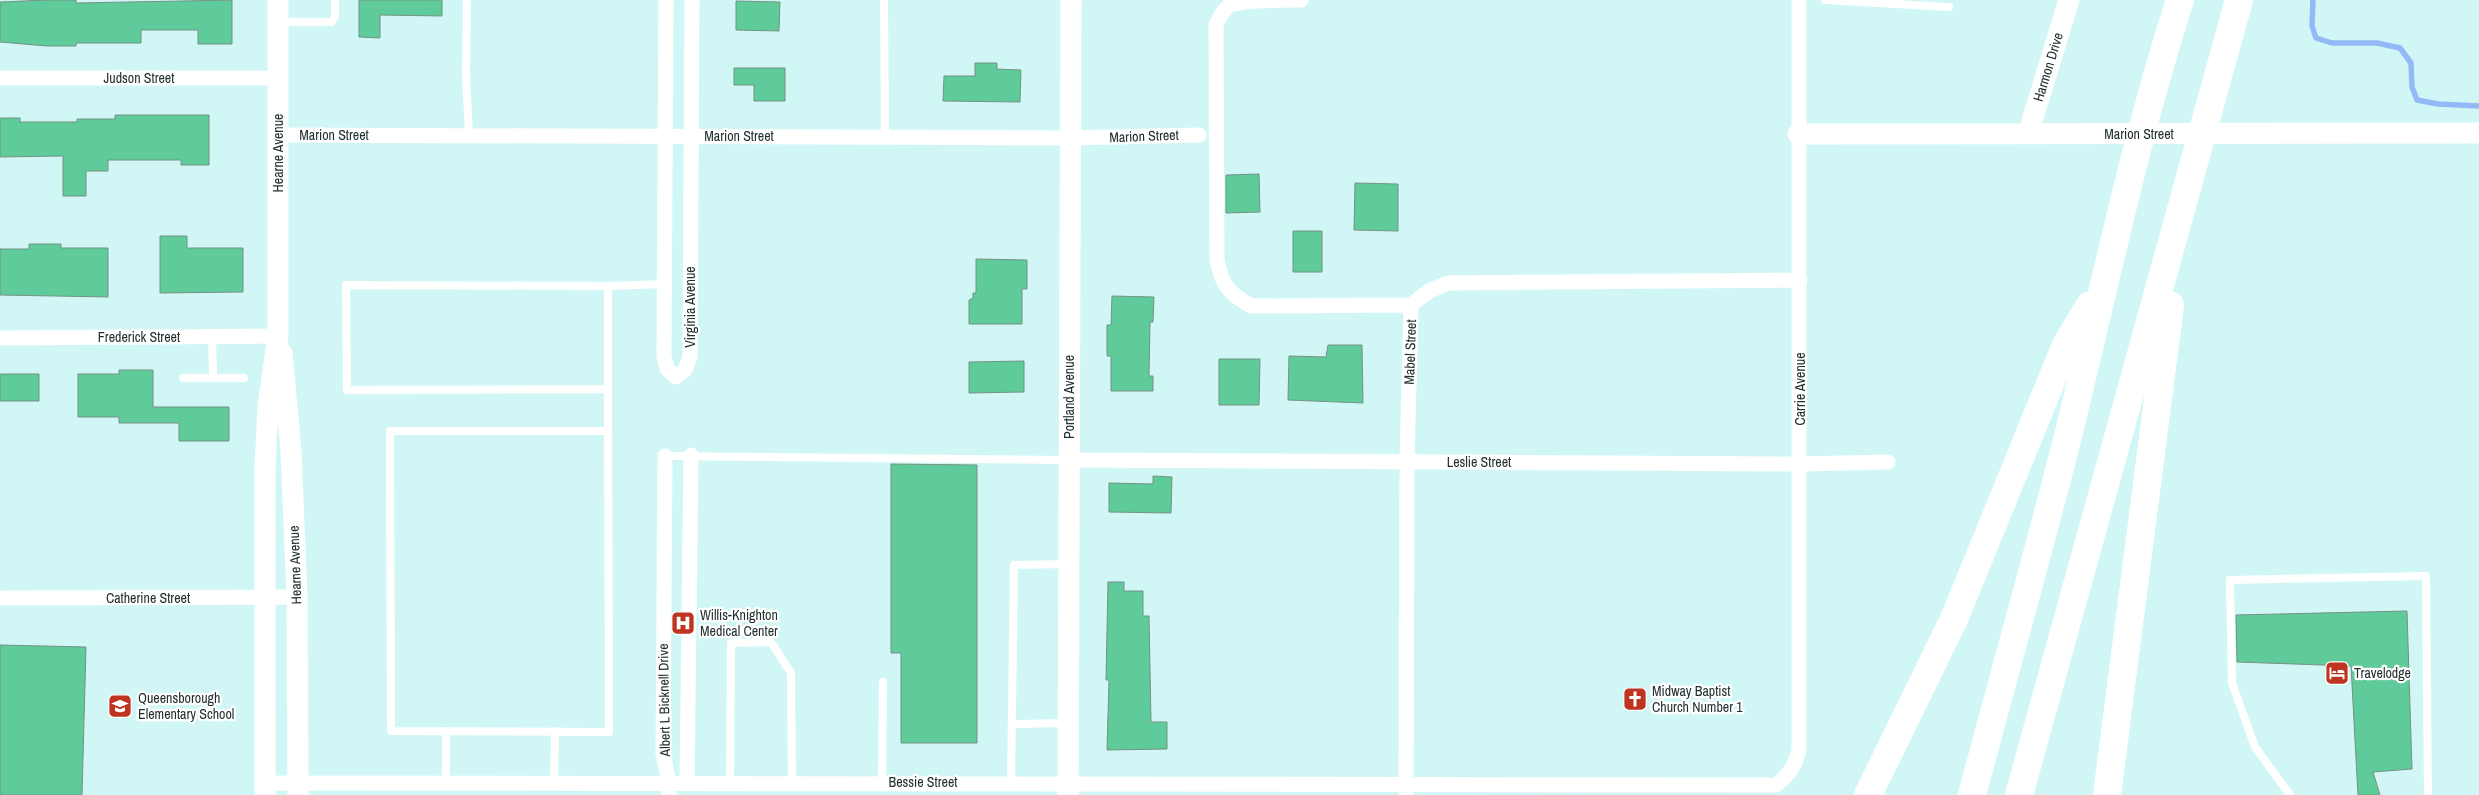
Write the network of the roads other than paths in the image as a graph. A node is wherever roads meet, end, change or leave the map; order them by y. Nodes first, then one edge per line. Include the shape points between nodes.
1 (278, 0) edge
2 (335, 0) edge
3 (467, 0) edge
4 (666, 0) edge
5 (692, 0) edge
6 (884, 0) edge
7 (1071, 0) edge
8 (1301, 0) edge
9 (1799, 0) edge
10 (1825, 0) edge
11 (2069, 0) edge
12 (2180, 0) edge
13 (2239, 0) edge
14 (1949, 7) dead end
15 (278, 22) junction
16 (0, 78) edge
17 (278, 78) junction
18 (2479, 133) edge
19 (278, 134) junction
20 (469, 134) junction
21 (1199, 134) dead end
22 (1798, 134) junction
23 (2028, 134) junction
24 (666, 135) junction
25 (692, 136) junction
26 (885, 137) junction
27 (1070, 138) junction
28 (2183, 207) junction
29 (1800, 280) junction
30 (2103, 282) junction
31 (666, 284) junction
32 (608, 286) junction
33 (1411, 305) junction
34 (212, 336) junction
35 (278, 336) junction
36 (0, 338) edge
37 (183, 378) dead end
38 (213, 378) junction
39 (244, 378) dead end
40 (608, 389) junction
41 (608, 431) junction
42 (692, 455) junction
43 (665, 456) joint
44 (1069, 460) junction
45 (1407, 461) junction
46 (1888, 462) dead end
47 (1800, 464) junction
48 (1069, 564) junction
49 (265, 597) junction
50 (296, 597) junction
51 (0, 598) edge
52 (883, 682) dead end
53 (1068, 723) junction
54 (1013, 724) junction
55 (446, 731) junction
56 (555, 731) junction
57 (1789, 775) joint
58 (554, 782) junction
59 (687, 782) junction
60 (730, 782) junction
61 (792, 782) junction
62 (882, 782) junction
63 (446, 783) junction
64 (1011, 783) junction
65 (669, 788) edge
66 (264, 789) edge
67 (298, 789) edge
68 (481, 789) edge
69 (1068, 789) edge
70 (1406, 790) edge
71 (1868, 795) edge
72 (1972, 795) edge
73 (2019, 795) edge
74 (2107, 795) edge
75 (2290, 795) edge
76 (2428, 795) edge

1 - 15 street, Hearne Avenue
2 - 15 lane via 332,22
3 - 20 lane
4 - 24 street, Virginia Avenue
5 - 25 street, Virginia Avenue
6 - 26 lane
7 - 27 street, Portland Avenue
8 - 33 street via 1245,0 1231,4 1216,25 1217,260 1221,279 1233,296 1251,306
9 - 22 street, Carrie Avenue
10 - 14 lane
11 - 23 street, Harmon Drive
12 - 30 highway via 2155,77
13 - 28 highway
15 - 17 street, Hearne Avenue
16 - 17 street, Judson Street
17 - 19 street, Hearne Avenue
18 - 23 street, Marion Street
19 - 20 street, Marion Street
19 - 35 street, Hearne Avenue
20 - 24 street, Marion Street
21 - 27 street, Marion Street
22 - 23 street, Marion Street
22 - 29 street, Carrie Avenue
24 - 25 street, Marion Street
24 - 31 street, Virginia Avenue
25 - 26 street, Marion Street
25 - 31 street, Virginia Avenue via 690,357 685,370 676,377 667,368 664,356
26 - 27 street, Marion Street
27 - 44 street, Portland Avenue
28 - 73 highway
28 - 74 highway
29 - 33 street, Mabel Street via 1448,283 1429,290
29 - 47 street, Carrie Avenue
30 - 71 highway via 2066,345 1954,619
30 - 72 highway via 2065,445
31 - 32 lane
32 - 40 lane
32 - 40 lane via 346,285 347,390
33 - 45 street, Mabel Street
34 - 35 street, Frederick Street
34 - 36 street, Frederick Street
34 - 38 lane
35 - 49 street, Hearne Avenue via 268,406
35 - 50 street, Hearne Avenue via 285,368
37 - 38 lane
38 - 39 lane
40 - 41 lane
41 - 55 lane via 390,431 391,731
41 - 56 lane via 609,732
42 - 43 lane
42 - 44 lane
42 - 59 street, Albert L Bicknell Drive
43 - 65 street, Albert L Bicknell Drive via 663,754
44 - 45 street, Leslie Street
44 - 48 street, Portland Avenue
45 - 47 street, Leslie Street
45 - 70 street, Mabel Street
46 - 47 street, Leslie Street
47 - 57 street, Carrie Avenue via 1800,750
48 - 53 street, Portland Avenue
48 - 54 lane via 1014,564
49 - 50 street, Catherine Street
49 - 51 street, Catherine Street
49 - 66 street, Hearne Avenue
50 - 67 street, Hearne Avenue
52 - 62 lane
53 - 54 lane
53 - 69 street, Portland Avenue
54 - 64 lane
55 - 56 lane
55 - 63 lane
56 - 58 lane
57 - 70 street, Bessie Street via 1776,785
58 - 65 street, Bessie Street
58 - 68 street, Bessie Street
59 - 60 street, Bessie Street
59 - 65 street, Bessie Street
60 - 61 street, Bessie Street
60 - 61 lane via 730,643 771,642 791,674
61 - 62 street, Bessie Street
62 - 64 street, Bessie Street
63 - 67 street, Bessie Street
63 - 68 street, Bessie Street
64 - 69 street, Bessie Street
66 - 67 street, Bessie Street
69 - 70 street, Bessie Street
75 - 76 lane via 2255,747 2232,683 2230,580 2426,576

